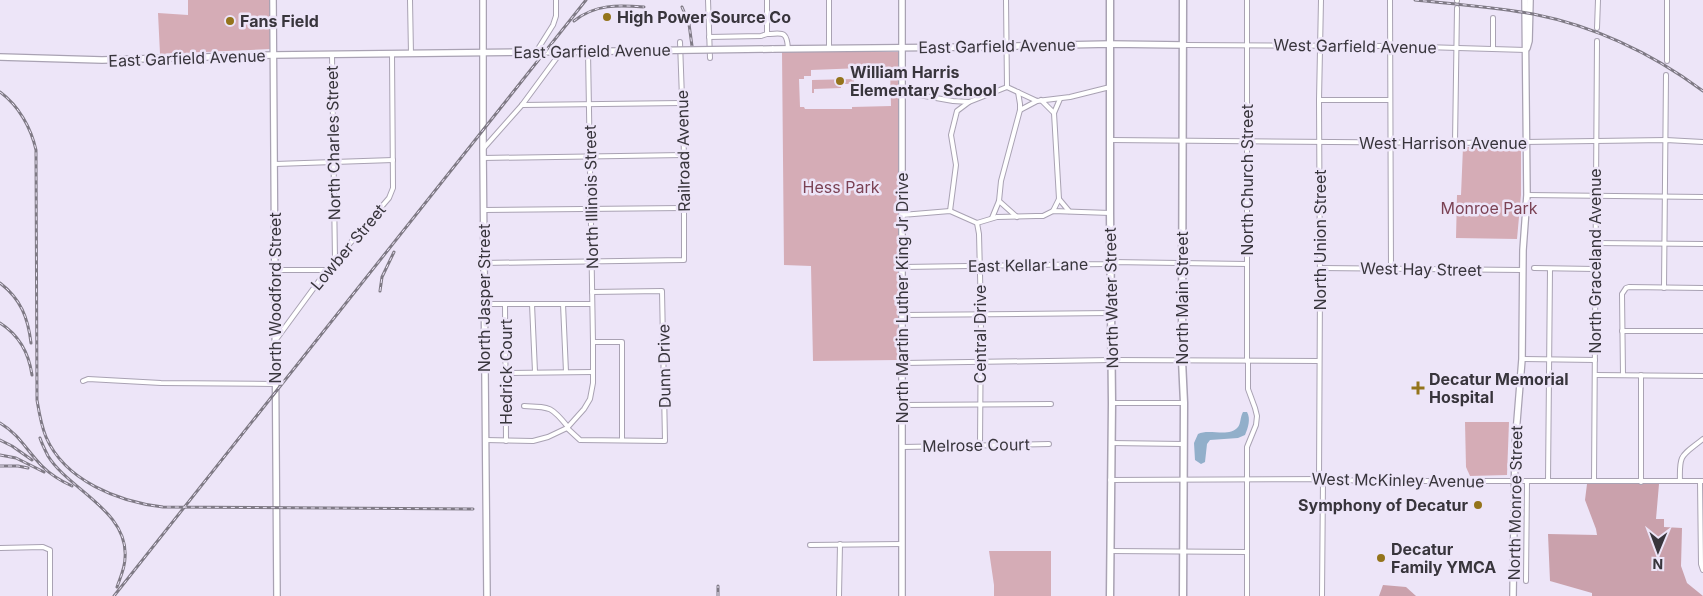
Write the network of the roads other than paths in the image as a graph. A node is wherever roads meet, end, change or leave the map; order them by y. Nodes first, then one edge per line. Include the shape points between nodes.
1 (274, 0) edge
2 (410, 0) edge
3 (483, 0) edge
4 (556, 0) edge
5 (708, 0) edge
6 (767, 0) edge
7 (829, 0) edge
8 (902, 0) edge
9 (1006, 0) edge
10 (1110, 0) edge
11 (1183, 0) edge
12 (1247, 0) edge
13 (1321, 0) edge
14 (1390, 0) edge
15 (1525, 0) edge
16 (1530, 0) edge
17 (1598, 0) edge
18 (1667, 0) edge
19 (1457, 8) dead end
20 (1493, 18) dead end
21 (1597, 28) dead end
22 (767, 34) junction
23 (709, 37) junction
24 (1597, 41) dead end
25 (680, 42) dead end
26 (1110, 44) junction
27 (1184, 45) junction
28 (1246, 45) junction
29 (1007, 46) junction
30 (1319, 46) junction
31 (1390, 46) junction
32 (829, 48) junction
33 (902, 48) junction
34 (1456, 48) junction
35 (788, 49) junction
36 (1493, 49) junction
37 (1526, 50) junction
38 (483, 52) junction
39 (536, 52) junction
40 (561, 52) junction
41 (588, 52) junction
42 (392, 54) junction
43 (411, 54) junction
44 (273, 55) junction
45 (332, 55) junction
46 (0, 57) edge
47 (710, 58) dead end
48 (1667, 60) dead end
49 (1666, 75) dead end
50 (1007, 87) junction
51 (1110, 87) junction
52 (902, 92) junction
53 (1018, 92) junction
54 (1060, 99) junction
55 (1039, 100) junction
56 (1319, 100) junction
57 (1390, 100) junction
58 (952, 101) junction
59 (969, 102) junction
60 (682, 103) junction
61 (589, 104) junction
62 (522, 105) junction
63 (1020, 110) junction
64 (958, 111) junction
65 (1054, 113) junction
66 (1110, 140) junction
67 (1666, 140) junction
68 (1182, 141) junction
69 (1596, 141) junction
70 (1247, 142) junction
71 (1320, 142) junction
72 (1703, 142) edge
73 (1391, 143) junction
74 (1527, 143) junction
75 (1455, 144) junction
76 (483, 149) junction
77 (684, 155) junction
78 (590, 156) junction
79 (483, 158) junction
80 (393, 160) junction
81 (335, 162) junction
82 (275, 164) junction
83 (1527, 195) junction
84 (1595, 195) junction
85 (1665, 197) junction
86 (1703, 197) edge
87 (1060, 199) junction
88 (999, 202) junction
89 (684, 208) junction
90 (591, 209) junction
91 (484, 210) junction
92 (950, 211) junction
93 (1053, 211) junction
94 (1069, 212) junction
95 (1110, 213) junction
96 (902, 215) junction
97 (1017, 217) junction
98 (992, 218) junction
99 (977, 223) junction
100 (1595, 243) junction
101 (1665, 243) junction
102 (1703, 244) edge
103 (336, 261) junction
104 (592, 262) junction
105 (1111, 262) junction
106 (484, 263) junction
107 (1183, 263) junction
108 (1247, 264) junction
109 (980, 266) junction
110 (903, 267) junction
111 (1320, 268) junction
112 (1534, 268) dead end
113 (1390, 269) junction
114 (1550, 269) junction
115 (1595, 269) junction
116 (275, 270) junction
117 (327, 270) junction
118 (1522, 270) junction
119 (1664, 288) junction
120 (1703, 288) edge
121 (592, 292) junction
122 (485, 304) junction
123 (505, 304) junction
124 (532, 304) junction
125 (563, 304) junction
126 (592, 304) junction
127 (1111, 313) junction
128 (981, 314) junction
129 (903, 315) junction
130 (1622, 331) junction
131 (1703, 331) edge
132 (276, 341) junction
133 (593, 342) junction
134 (1522, 359) junction
135 (1112, 360) junction
136 (1182, 360) junction
137 (1550, 360) junction
138 (1595, 360) junction
139 (1247, 361) junction
140 (1319, 361) junction
141 (981, 362) junction
142 (903, 363) junction
143 (535, 372) junction
144 (566, 372) junction
145 (593, 372) junction
146 (505, 373) junction
147 (1595, 375) junction
148 (1622, 375) junction
149 (1642, 375) junction
150 (1703, 376) edge
151 (83, 381) dead end
152 (276, 384) junction
153 (1112, 402) junction
154 (1184, 403) junction
155 (980, 404) junction
156 (1051, 404) dead end
157 (903, 405) junction
158 (524, 406) dead end
159 (567, 428) junction
160 (1703, 439) edge
161 (485, 440) junction
162 (622, 440) junction
163 (506, 441) junction
164 (1050, 444) dead end
165 (1111, 444) junction
166 (1183, 444) junction
167 (980, 445) junction
168 (903, 447) junction
169 (1182, 479) junction
170 (1247, 479) junction
171 (1321, 479) junction
172 (1110, 480) junction
173 (1527, 481) junction
174 (1548, 481) junction
175 (1594, 481) junction
176 (1680, 481) junction
177 (1702, 481) edge
178 (1515, 482) junction
179 (1641, 482) junction
180 (840, 544) junction
181 (902, 544) junction
182 (810, 545) dead end
183 (0, 548) edge
184 (1110, 551) junction
185 (1183, 551) junction
186 (1247, 552) junction
187 (1703, 570) edge
188 (1526, 581) dead end
189 (50, 596) edge
190 (277, 596) edge
191 (487, 596) edge
192 (839, 596) edge
193 (902, 596) edge
194 (1110, 596) edge
195 (1183, 596) edge
196 (1247, 596) edge
197 (1322, 596) edge
198 (1514, 596) edge

1 - 44 street, North Woodford Street
2 - 43 street
3 - 38 street, North Jasper Street
4 - 39 street via 553,25
5 - 23 street
6 - 22 street
7 - 32 street
8 - 33 street, North Martin Luther King Jr Drive
9 - 29 street
10 - 26 main road, North Water Street
11 - 27 main road, North Main Street
12 - 28 street, North Church Street
13 - 30 street, North Union Street
14 - 31 street
15 - 37 street, North Monroe Street
16 - 37 street, North Monroe Street
17 - 21 street
18 - 48 street
19 - 34 street
20 - 36 street
22 - 23 street
22 - 35 street via 783,34
23 - 47 street
24 - 69 street, North Graceland Avenue
25 - 60 street, Railroad Avenue
26 - 27 street, East Garfield Avenue
26 - 29 street, East Garfield Avenue
26 - 51 main road, North Water Street
27 - 28 street, West Garfield Avenue
27 - 68 main road, North Main Street
28 - 30 street, West Garfield Avenue
28 - 70 street, North Church Street
29 - 33 street, East Garfield Avenue
29 - 50 street
30 - 31 street, West Garfield Avenue
30 - 56 street, North Union Street
31 - 34 street, West Garfield Avenue
31 - 57 street
32 - 33 street, East Garfield Avenue
32 - 35 street, East Garfield Avenue
33 - 52 street, North Martin Luther King Jr Drive
34 - 36 street, West Garfield Avenue
34 - 75 street
35 - 41 street, East Garfield Avenue, bridge
36 - 37 street, West Garfield Avenue
37 - 74 street, North Monroe Street
38 - 39 street, East Garfield Avenue
38 - 43 street, East Garfield Avenue
38 - 76 street, North Jasper Street
39 - 40 street, East Garfield Avenue
40 - 41 street, East Garfield Avenue
40 - 62 street
41 - 61 street, North Illinois Street
42 - 43 street, East Garfield Avenue
42 - 45 street, East Garfield Avenue
42 - 80 street, Lowber Street
44 - 45 street, East Garfield Avenue
44 - 46 street, East Garfield Avenue via 102,60
44 - 82 street, North Woodford Street
45 - 81 street, North Charles Street
49 - 67 street
50 - 53 street
50 - 59 street
51 - 54 street
51 - 66 main road, North Water Street
52 - 58 street
52 - 96 street, North Martin Luther King Jr Drive
53 - 55 street
53 - 63 street
54 - 55 street
54 - 65 street
55 - 63 street
55 - 65 street
56 - 57 street
56 - 71 street, North Union Street
57 - 73 street
58 - 59 street
58 - 64 street
59 - 64 street
60 - 61 street
60 - 77 street, Railroad Avenue
61 - 62 street
61 - 78 street, North Illinois Street
62 - 76 street
63 - 88 street via 1001,181
64 - 92 street via 951,135 956,165
65 - 87 street
66 - 68 street, West Harrison Avenue
66 - 95 main road, North Water Street
67 - 69 street, West Harrison Avenue
67 - 72 street, West Harrison Avenue
67 - 85 street
68 - 70 street, West Harrison Avenue
68 - 107 main road, North Main Street
69 - 74 street, West Harrison Avenue
69 - 84 street, North Graceland Avenue
70 - 71 street, West Harrison Avenue
70 - 108 street, North Church Street
71 - 73 street, West Harrison Avenue
71 - 111 street, North Union Street
73 - 75 street, West Harrison Avenue
73 - 113 street
74 - 75 street, West Harrison Avenue
74 - 83 street, North Monroe Street
76 - 79 street, North Jasper Street
77 - 78 street
77 - 89 street, Railroad Avenue
78 - 79 street
78 - 90 street, North Illinois Street
79 - 91 street, North Jasper Street
80 - 81 street
80 - 103 street, Lowber Street via 393,188 389,198
81 - 82 street
81 - 103 street, North Charles Street
82 - 116 street, North Woodford Street
83 - 84 street
83 - 118 street, North Monroe Street
84 - 85 street
84 - 100 street, North Graceland Avenue
85 - 86 street
85 - 101 street
87 - 93 street
87 - 94 street
88 - 97 street
88 - 98 street
89 - 90 street
89 - 104 street, Railroad Avenue via 684,260
90 - 91 street
90 - 104 street, North Illinois Street
91 - 106 street, North Jasper Street
92 - 96 street
92 - 99 street
93 - 94 street
93 - 97 street via 1043,216
94 - 95 street
95 - 105 main road, North Water Street
96 - 110 street, North Martin Luther King Jr Drive
97 - 98 street
98 - 99 street
99 - 109 street, Central Drive
100 - 101 street
100 - 115 street, North Graceland Avenue
101 - 102 street
101 - 119 street
103 - 117 street, Lowber Street
104 - 106 street
104 - 121 street, North Illinois Street
105 - 107 street, East Kellar Lane
105 - 109 street, East Kellar Lane
105 - 127 main road, North Water Street
106 - 122 street, North Jasper Street
107 - 108 street, East Kellar Lane
107 - 136 main road, North Main Street
108 - 139 street, North Church Street
109 - 110 street, East Kellar Lane
109 - 128 street, Central Drive
110 - 129 street, North Martin Luther King Jr Drive
111 - 113 street, West Hay Street
111 - 140 street, North Union Street
112 - 114 street
113 - 118 street, West Hay Street
114 - 115 street
114 - 137 street
115 - 138 street, North Graceland Avenue
116 - 117 street
116 - 132 street, North Woodford Street
117 - 132 street, Lowber Street
118 - 134 street, North Monroe Street
119 - 120 street
119 - 130 street via 1626,288 1622,294
121 - 126 street, North Illinois Street
121 - 162 street, Dunn Drive via 662,291 665,441
122 - 123 street
122 - 161 street, North Jasper Street
123 - 124 street
123 - 146 street, Hedrick Court
124 - 125 street
124 - 143 street
125 - 126 street
125 - 144 street
126 - 133 street, North Illinois Street
127 - 128 street
127 - 135 main road, North Water Street
128 - 129 street
128 - 141 street, Central Drive
129 - 142 street, North Martin Luther King Jr Drive
130 - 131 street
130 - 148 street
132 - 152 street, North Woodford Street
133 - 145 street, North Illinois Street
133 - 162 street via 622,342
134 - 137 street
134 - 178 street, North Monroe Street
135 - 136 street
135 - 141 street
135 - 153 main road, North Water Street
136 - 139 street
136 - 154 main road, North Main Street
137 - 138 street
137 - 174 street
138 - 147 street, North Graceland Avenue
139 - 140 street
139 - 170 street, North Church Street via 1248,388 1257,418 1248,444
140 - 171 street, North Union Street
141 - 142 street
141 - 155 street, Central Drive
142 - 157 street, North Martin Luther King Jr Drive
143 - 144 street
143 - 146 street
144 - 145 street
145 - 159 street, North Illinois Street via 590,399
146 - 163 street, Hedrick Court
147 - 148 street
147 - 175 street, North Graceland Avenue
148 - 149 street
149 - 150 street
149 - 179 street
151 - 152 street
152 - 190 street, North Woodford Street
153 - 154 street
153 - 165 main road, North Water Street
154 - 166 main road, North Main Street
155 - 156 street
155 - 157 street
155 - 167 street, Central Drive
157 - 168 street, North Martin Luther King Jr Drive
158 - 159 street via 548,407
159 - 162 street via 580,440
159 - 163 street via 533,441
160 - 176 street via 1681,457
161 - 163 street
161 - 191 street, North Jasper Street
164 - 167 street, Melrose Court
165 - 166 street
165 - 172 main road, North Water Street
166 - 169 main road, North Main Street
167 - 168 street, Melrose Court
168 - 181 street, North Martin Luther King Jr Drive
169 - 170 street, West McKinley Avenue
169 - 172 street, West McKinley Avenue
169 - 185 main road, North Main Street
170 - 171 street, West McKinley Avenue
170 - 186 street
171 - 178 street, West McKinley Avenue
171 - 197 street, North Union Street
172 - 184 main road, North Water Street
173 - 174 street, West McKinley Avenue
173 - 178 street, West McKinley Avenue
173 - 188 street
174 - 175 street, West McKinley Avenue
175 - 179 street, West McKinley Avenue
176 - 177 street, West McKinley Avenue
176 - 179 street, West McKinley Avenue
177 - 187 street
178 - 198 street, North Monroe Street
180 - 181 street
180 - 182 street
180 - 192 street
181 - 193 street, North Martin Luther King Jr Drive
183 - 189 street via 43,547 50,550
184 - 185 street
184 - 194 main road, North Water Street
185 - 186 street
185 - 195 main road, North Main Street
186 - 196 street

